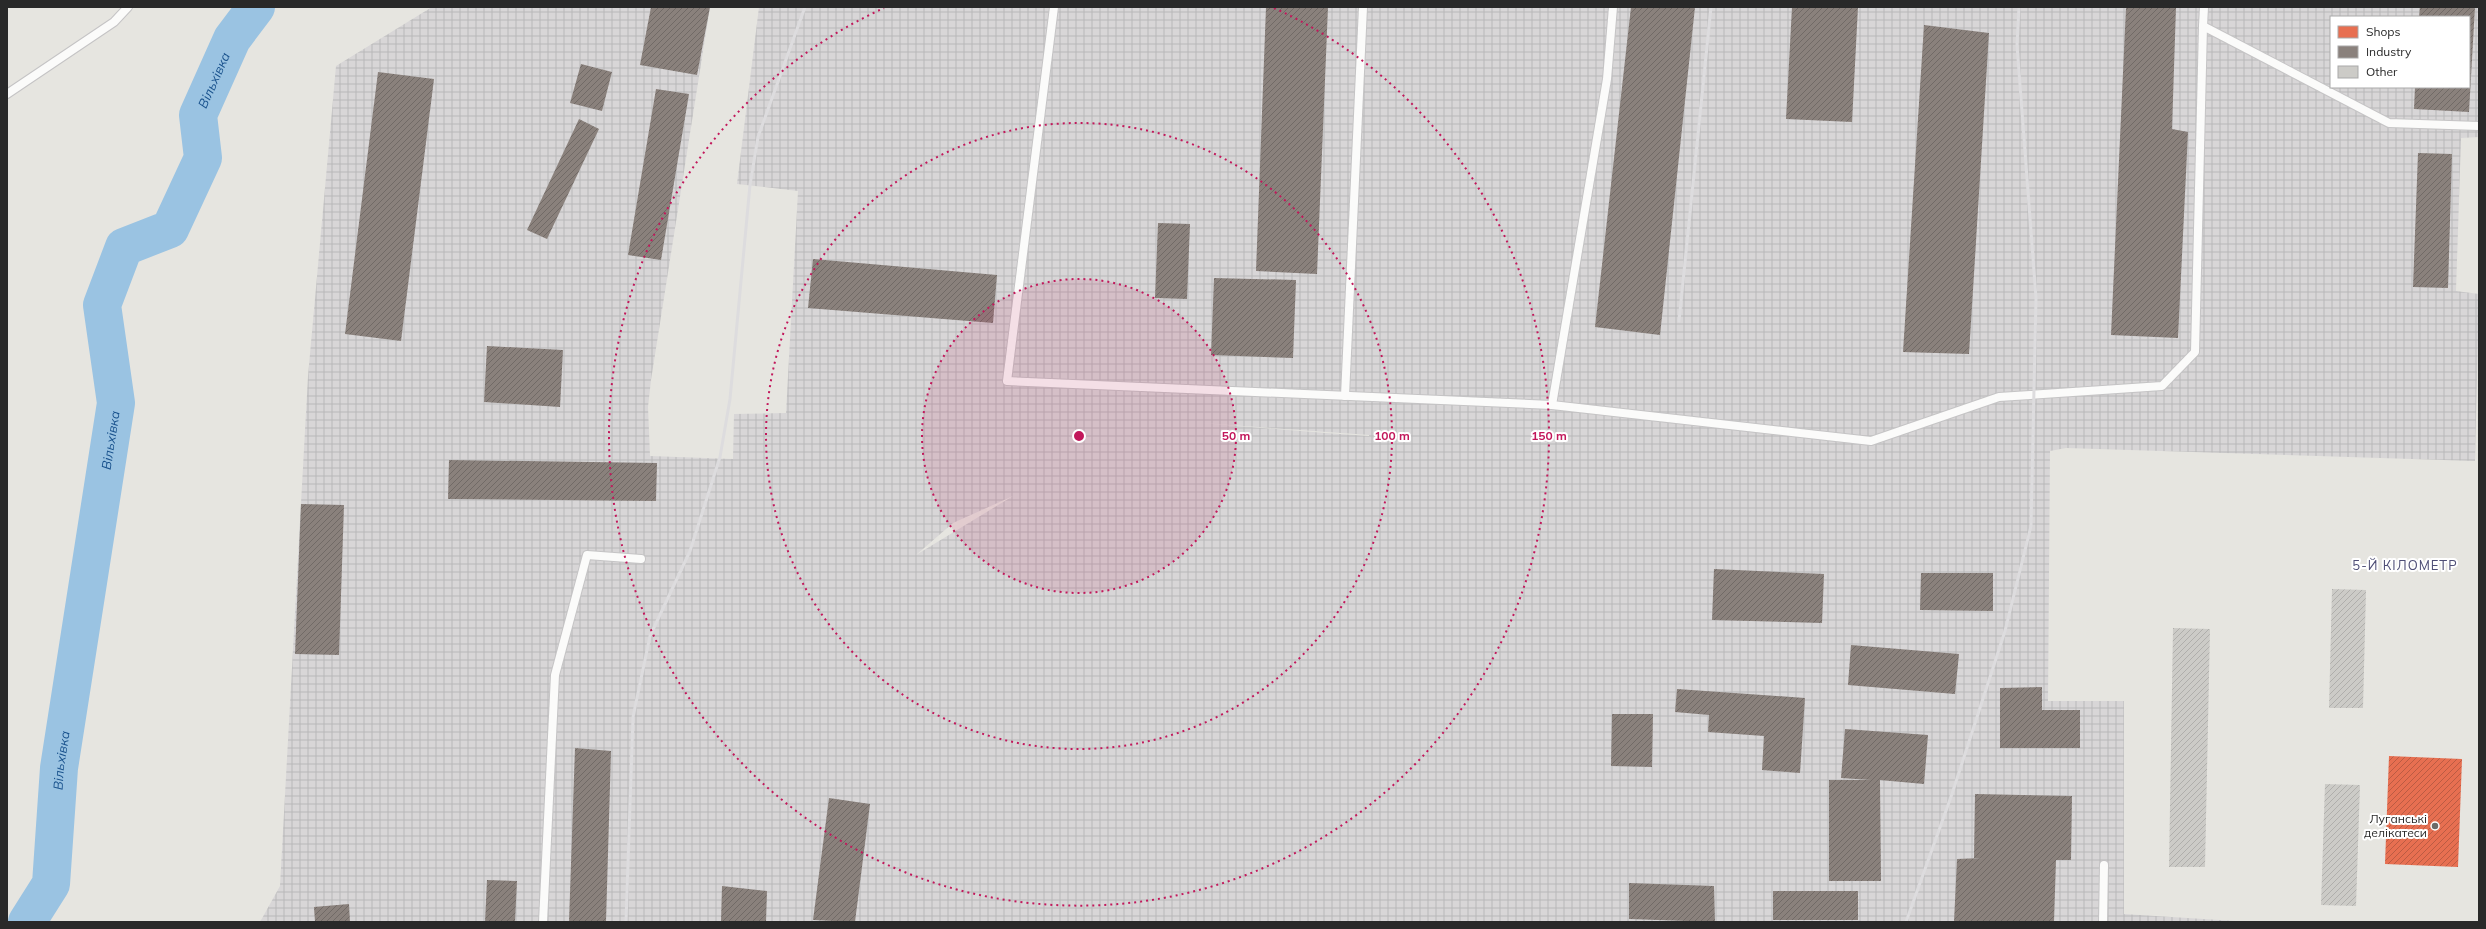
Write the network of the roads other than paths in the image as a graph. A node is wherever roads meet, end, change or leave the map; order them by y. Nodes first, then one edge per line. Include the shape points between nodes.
1 (128, 7) edge
2 (1054, 7) edge
3 (1363, 7) edge
4 (1613, 7) edge
5 (2204, 7) edge
6 (2203, 26) junction
7 (7, 94) edge
8 (2479, 126) edge
9 (1345, 396) junction
10 (1552, 405) junction
11 (641, 559) dead end
12 (2104, 865) dead end
13 (543, 922) edge
14 (2103, 922) edge

1 - 7 lane via 114,22
2 - 9 lane via 1007,381
3 - 9 lane
4 - 10 lane via 1607,79
5 - 6 lane
6 - 8 lane via 2389,123
6 - 10 lane via 2195,352 2162,386 1999,397 1871,441
9 - 10 lane
11 - 13 lane via 587,555 555,675
12 - 14 lane

